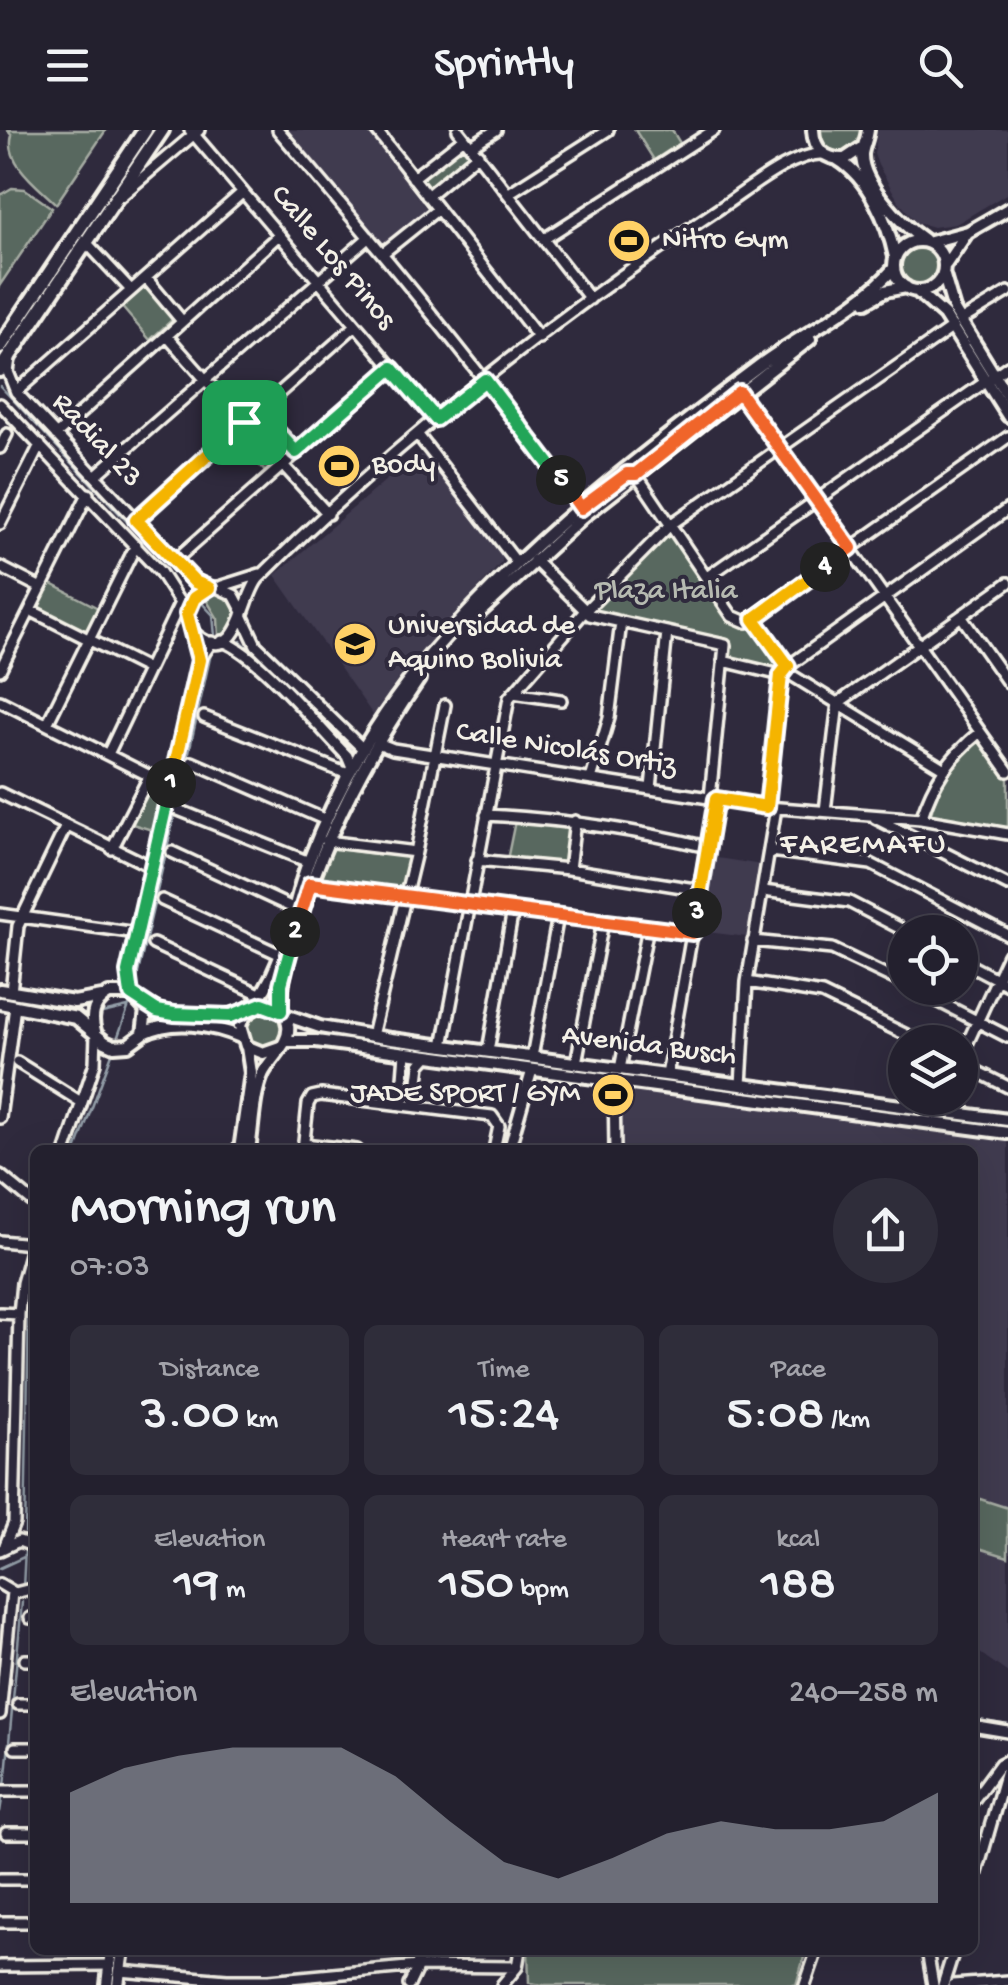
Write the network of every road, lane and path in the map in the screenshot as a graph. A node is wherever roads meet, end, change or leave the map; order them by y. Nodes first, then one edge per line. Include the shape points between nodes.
1 (145, 130) edge
2 (162, 130) edge
3 (278, 130) edge
4 (376, 130) edge
5 (496, 130) edge
6 (608, 130) edge
7 (714, 130) edge
8 (868, 130) edge
9 (194, 132) edge
10 (813, 134) edge
11 (468, 142) edge
12 (864, 146) junction
13 (822, 154) junction
14 (797, 159) junction
15 (837, 160) junction
16 (413, 178) junction
17 (243, 192) junction
18 (508, 193) junction
19 (427, 196) junction
20 (114, 202) junction
21 (438, 209) junction
22 (1008, 210) edge
23 (968, 232) junction
24 (279, 235) junction
25 (369, 237) junction
26 (544, 239) junction
27 (927, 241) junction
28 (86, 242) junction
29 (66, 249) junction
30 (384, 252) junction
31 (895, 262) junction
32 (944, 270) junction
33 (64, 277) junction
34 (146, 278) junction
35 (318, 280) junction
36 (911, 289) junction
37 (132, 290) junction
38 (1008, 292) edge
39 (590, 299) junction
40 (182, 322) junction
41 (356, 324) junction
42 (956, 324) junction
43 (166, 336) junction
44 (539, 338) junction
45 (5, 353) edge
46 (1008, 366) edge
47 (392, 368) junction
48 (0, 370) edge
49 (990, 377) junction
50 (206, 380) junction
51 (485, 380) junction
52 (16, 392) junction
53 (739, 392) junction
54 (1008, 398) edge
55 (0, 404) edge
56 (257, 410) junction
57 (1008, 416) edge
58 (436, 419) junction
59 (244, 422) junction
60 (690, 425) junction
61 (7, 434) dead end
62 (56, 434) junction
63 (418, 435) junction
64 (1008, 436) edge
65 (40, 444) junction
66 (659, 444) junction
67 (0, 448) edge
68 (780, 450) junction
69 (296, 452) junction
70 (282, 464) junction
71 (636, 474) junction
72 (95, 476) junction
73 (88, 494) junction
74 (597, 495) junction
75 (815, 500) junction
76 (581, 508) junction
77 (1008, 510) edge
78 (328, 514) junction
79 (136, 520) junction
80 (0, 524) edge
81 (563, 524) junction
82 (670, 525) junction
83 (136, 544) junction
84 (851, 548) junction
85 (176, 559) junction
86 (534, 560) junction
87 (517, 563) junction
88 (0, 568) edge
89 (266, 570) junction
90 (706, 578) junction
91 (1008, 583) edge
92 (41, 588) junction
93 (213, 588) junction
94 (497, 594) junction
95 (885, 597) junction
96 (180, 604) junction
97 (30, 610) junction
98 (584, 612) junction
99 (242, 613) junction
100 (187, 615) junction
101 (961, 616) junction
102 (754, 619) junction
103 (172, 620) junction
104 (621, 622) junction
105 (193, 632) junction
106 (667, 632) junction
107 (88, 639) junction
108 (217, 642) junction
109 (918, 646) junction
110 (199, 660) junction
111 (723, 661) junction
112 (148, 668) junction
113 (0, 670) edge
114 (784, 670) junction
115 (1008, 683) edge
116 (403, 689) junction
117 (512, 693) junction
118 (561, 700) dead end
119 (0, 702) edge
120 (445, 704) dead end
121 (838, 704) junction
122 (204, 717) dead end
123 (48, 724) junction
124 (980, 732) junction
125 (378, 743) junction
126 (364, 748) junction
127 (108, 754) junction
128 (434, 756) junction
129 (192, 762) dead end
130 (495, 765) junction
131 (943, 768) junction
132 (1008, 771) edge
133 (150, 776) junction
134 (349, 777) junction
135 (591, 778) junction
136 (170, 786) junction
137 (652, 788) junction
138 (3, 794) edge
139 (713, 798) junction
140 (172, 806) junction
141 (772, 807) junction
142 (0, 809) edge
143 (825, 811) junction
144 (868, 814) junction
145 (486, 815) junction
146 (326, 820) junction
147 (921, 820) junction
148 (575, 821) junction
149 (66, 826) junction
150 (1008, 834) edge
151 (326, 841) junction
152 (707, 847) junction
153 (112, 848) junction
154 (770, 851) junction
155 (172, 852) dead end
156 (416, 852) junction
157 (477, 860) junction
158 (308, 862) junction
159 (152, 867) junction
160 (569, 869) junction
161 (310, 884) junction
162 (1008, 885) edge
163 (700, 890) junction
164 (763, 891) junction
165 (406, 896) junction
166 (162, 900) dead end
167 (469, 904) junction
168 (292, 908) junction
169 (513, 910) junction
170 (0, 914) edge
171 (558, 916) junction
172 (21, 917) junction
173 (603, 922) junction
174 (888, 922) edge
175 (648, 927) junction
176 (137, 933) junction
177 (295, 933) junction
178 (693, 933) junction
179 (1008, 935) edge
180 (754, 941) junction
181 (153, 944) dead end
182 (279, 954) junction
183 (1008, 955) edge
184 (130, 965) junction
185 (978, 970) edge
186 (888, 976) edge
187 (996, 979) junction
188 (746, 982) junction
189 (1008, 985) edge
190 (5, 991) edge
191 (131, 994) junction
192 (106, 995) junction
193 (262, 995) junction
194 (0, 1003) edge
195 (142, 1004) junction
196 (945, 1005) edge
197 (15, 1006) junction
198 (248, 1010) junction
199 (283, 1013) junction
200 (977, 1021) junction
201 (975, 1025) edge
202 (888, 1026) edge
203 (96, 1032) junction
204 (143, 1034) junction
205 (372, 1036) junction
206 (1008, 1036) edge
207 (244, 1042) junction
208 (109, 1044) junction
209 (283, 1044) junction
210 (390, 1045) junction
211 (443, 1046) junction
212 (406, 1047) junction
213 (488, 1052) junction
214 (428, 1056) junction
215 (532, 1057) junction
216 (17, 1062) dead end
217 (95, 1063) junction
218 (576, 1063) junction
219 (620, 1069) junction
220 (532, 1070) junction
221 (978, 1070) edge
222 (667, 1075) junction
223 (705, 1080) junction
224 (614, 1081) junction
225 (740, 1084) junction
226 (1008, 1087) edge
227 (703, 1093) junction
228 (81, 1102) junction
229 (402, 1104) junction
230 (888, 1104) edge
231 (415, 1105) junction
232 (970, 1115) edge
233 (0, 1118) edge
234 (1008, 1120) edge
235 (1008, 1133) edge
236 (68, 1145) edge
237 (241, 1145) edge
238 (250, 1145) edge
239 (304, 1145) edge
240 (495, 1145) edge
241 (510, 1145) edge
242 (615, 1145) edge
243 (0, 1175) edge
244 (30, 1200) edge
245 (30, 1240) edge
246 (0, 1242) edge
247 (30, 1254) edge
248 (0, 1313) edge
249 (20, 1314) junction
250 (14, 1523) junction
251 (23, 1542) junction
252 (30, 1544) edge
253 (3, 1548) edge
254 (0, 1584) edge
255 (30, 1590) edge
256 (12, 1592) junction
257 (4, 1618) edge
258 (2, 1664) edge
259 (18, 1704) dead end
260 (30, 1704) edge
261 (0, 1709) edge
262 (978, 1726) edge
263 (1004, 1727) edge
264 (15, 1748) dead end
265 (30, 1748) edge
266 (1008, 1762) edge
267 (978, 1786) edge
268 (6, 1833) dead end
269 (30, 1833) edge
270 (978, 1869) edge
271 (0, 1879) edge
272 (30, 1879) edge
273 (0, 1922) edge
274 (30, 1922) edge
275 (418, 1955) edge
276 (519, 1955) edge
277 (815, 1955) edge
278 (926, 1955) edge
279 (952, 1955) edge
280 (113, 1959) edge
281 (0, 1966) edge
282 (418, 1966) junction
283 (516, 1968) junction
284 (1008, 1981) edge
285 (107, 1985) edge
286 (118, 1985) edge
287 (409, 1985) edge
288 (502, 1985) edge
289 (804, 1985) edge
290 (933, 1985) edge
291 (943, 1985) edge
292 (953, 1985) edge

1 - 29 highway
2 - 20 highway
3 - 25 street
4 - 16 street
5 - 11 street
6 - 18 street
7 - 26 street
8 - 12 main road
9 - 17 street, Calle Los Pinos
9 - 20 street
10 - 13 main road
10 - 14 street
11 - 16 street
11 - 18 street
11 - 19 street
12 - 15 main road
12 - 27 main road via 871,180 899,222
13 - 14 street
13 - 15 main road
14 - 39 street
15 - 31 main road via 885,220
16 - 19 street
17 - 24 street, Calle Los Pinos
17 - 34 street
18 - 26 street
19 - 21 street
20 - 28 highway
21 - 30 street
21 - 44 street
22 - 23 main road
23 - 27 main road
23 - 32 main road
24 - 35 street, Calle Los Pinos
24 - 40 street
25 - 30 street
25 - 35 street
26 - 39 street
27 - 31 main road via 910,242
27 - 32 main road via 941,252
28 - 33 highway
28 - 37 street
29 - 33 highway via 73,256
29 - 45 highway
30 - 51 street
31 - 36 main road
31 - 60 main road via 870,291 765,361
32 - 36 main road via 933,287
32 - 42 main road
33 - 45 highway
34 - 37 street
34 - 40 street
35 - 41 street, Calle Los Pinos
35 - 50 street
36 - 42 main road
36 - 53 main road via 874,297
37 - 52 street
38 - 42 street
39 - 44 street
40 - 43 street
41 - 47 street, Calle Los Pinos
41 - 56 street
42 - 49 main road
42 - 68 street
43 - 50 street
43 - 62 street
44 - 51 street
45 - 48 highway
45 - 52 street, Radial 23
46 - 49 street
47 - 58 street, Calle Los Pinos
47 - 69 street
49 - 54 main road
49 - 57 main road
49 - 75 street
50 - 59 street
50 - 72 street
51 - 58 street
51 - 76 street
52 - 62 street, Radial 23
53 - 60 main road
53 - 68 street
55 - 65 street, Radial 23
56 - 59 street
56 - 69 street
58 - 63 street
59 - 79 street
60 - 66 main road
60 - 71 main road
61 - 67 street
62 - 72 street, Radial 23
63 - 78 street
63 - 87 street
64 - 84 street
65 - 73 street, Radial 23
65 - 80 street
66 - 71 main road
66 - 74 main road
68 - 75 street
68 - 82 street
69 - 70 street
70 - 78 street
70 - 85 street
71 - 74 main road
71 - 82 street
71 - 86 main road
72 - 79 street, Radial 23
73 - 83 street, Radial 23
73 - 92 street
74 - 76 main road
75 - 84 street
75 - 90 street
76 - 81 main road
77 - 95 street
78 - 89 street
79 - 85 street, Radial 23
81 - 86 main road
81 - 87 main road
82 - 90 street
82 - 98 street
83 - 96 street, Radial 23
83 - 107 street
84 - 95 street
84 - 102 street
85 - 93 street, Radial 23 via 195,582
86 - 94 main road
86 - 98 street
87 - 94 main road
87 - 116 main road
88 - 92 street
89 - 93 street
89 - 99 street
90 - 102 street via 735,618
91 - 101 street
92 - 97 street
93 - 99 street via 234,596
93 - 100 street via 194,598
94 - 125 main road via 435,659
95 - 109 street
95 - 114 street
96 - 100 street, Radial 23
96 - 103 street
97 - 107 street
97 - 113 street
98 - 104 street
98 - 117 street
99 - 108 street via 234,634
99 - 126 street via 256,646
100 - 103 street
100 - 105 street
101 - 109 street
101 - 115 street
102 - 114 street
103 - 112 street
104 - 106 street
104 - 135 street via 609,718
105 - 108 street
105 - 110 street
106 - 111 street via 725,645
106 - 137 street
107 - 112 street
107 - 123 street
108 - 110 street
108 - 134 street via 238,648 347,756
109 - 121 street
109 - 124 street
110 - 136 street
111 - 114 street
111 - 139 street
112 - 127 street
114 - 121 street
114 - 141 street
116 - 125 main road
116 - 126 main road
117 - 118 street
117 - 130 street
119 - 123 street
120 - 128 street
121 - 131 street
121 - 143 street
122 - 134 street
123 - 127 street
124 - 131 street
124 - 132 street
125 - 128 street, Calle Nicolás Ortiz
125 - 134 main road
126 - 134 main road
126 - 134 main road
127 - 133 street
128 - 130 street, Calle Nicolás Ortiz
128 - 156 street
129 - 146 street
130 - 135 street, Calle Nicolás Ortiz
130 - 145 street
131 - 147 street
133 - 136 street
133 - 153 street
134 - 146 main road
134 - 151 main road
135 - 137 street, Calle Nicolás Ortiz
136 - 140 street
137 - 139 street, Calle Nicolás Ortiz
138 - 142 street
138 - 149 street
139 - 141 street, Calle Nicolás Ortiz
139 - 152 street
140 - 158 street
140 - 159 street
141 - 143 street, Calle Nicolás Ortiz
141 - 154 street
143 - 144 street, Calle Nicolás Ortiz
144 - 147 street, Calle Nicolás Ortiz
144 - 162 street, Calle Nicolás Ortiz
145 - 148 street
145 - 157 street
146 - 158 main road
147 - 150 street, Calle Nicolás Ortiz
148 - 152 street
148 - 160 street
149 - 153 street
149 - 172 street
151 - 156 street
151 - 161 main road
152 - 163 street
153 - 159 street
154 - 164 street
154 - 179 street via 871,864
155 - 168 street
156 - 165 street
157 - 160 street
157 - 167 street
158 - 168 main road
158 - 177 main road
159 - 176 street
160 - 163 street
161 - 165 street
161 - 177 main road
163 - 178 street
164 - 174 street via 849,902
164 - 180 street
165 - 167 street
165 - 205 street
166 - 182 street
167 - 169 street
167 - 211 street
168 - 182 main road
169 - 171 street
169 - 213 street
170 - 172 street
171 - 173 street
171 - 215 street
172 - 176 street
172 - 190 street
173 - 175 street
173 - 218 street
175 - 178 street
175 - 219 street
176 - 184 street
177 - 199 main road via 281,984
178 - 222 street
180 - 186 street via 832,950
180 - 188 street
181 - 193 street
182 - 193 main road
183 - 187 street
184 - 191 street
184 - 192 street
185 - 187 street
187 - 189 street
187 - 200 street
188 - 202 street via 822,994
188 - 225 street
190 - 192 main road via 74,1002
191 - 192 main road
191 - 195 main road
192 - 203 main road via 93,1012
193 - 198 main road
194 - 197 main road
195 - 198 main road via 174,1014
195 - 204 main road
196 - 200 street
197 - 203 main road via 76,1018
197 - 233 street
198 - 199 main road via 262,1004
198 - 207 main road via 240,1026
199 - 205 main road, Avenida Busch via 308,1025
199 - 209 main road via 289,1028
200 - 201 street
200 - 206 street
203 - 208 main road
203 - 217 street
204 - 207 main road via 193,1025
204 - 208 main road via 128,1045
205 - 210 main road, Avenida Busch
207 - 209 main road via 263,1053
207 - 237 main road via 250,1073
208 - 217 street
209 - 210 main road, Avenida Busch
209 - 238 main road via 260,1080
210 - 212 main road, Avenida Busch
211 - 212 main road, Avenida Busch
211 - 213 main road, Avenida Busch
212 - 214 main road, Avenida Busch
212 - 229 street
213 - 215 main road, Avenida Busch
214 - 220 main road, Avenida Busch
214 - 231 street via 420,1065
215 - 218 main road, Avenida Busch
216 - 228 street
217 - 228 street
218 - 219 main road, Avenida Busch
219 - 222 main road, Avenida Busch
220 - 224 main road, Avenida Busch
220 - 241 street
221 - 226 street
222 - 223 main road, Avenida Busch
223 - 225 main road, Avenida Busch
223 - 227 main road
224 - 227 main road, Avenida Busch
224 - 242 street
225 - 230 main road, Avenida Busch
227 - 235 main road, Avenida Busch
228 - 236 street
229 - 231 street
229 - 239 street via 316,1095 308,1104
231 - 240 street via 492,1116 499,1126
232 - 234 main road, Avenida Busch
243 - 244 street
245 - 246 street
247 - 249 street
248 - 249 street
249 - 250 street
250 - 251 street
250 - 253 street
251 - 252 street
251 - 253 street
254 - 256 street
255 - 256 street
256 - 257 street
257 - 258 street
258 - 261 street
259 - 260 street
262 - 263 street
264 - 265 street
266 - 267 street
266 - 270 street
268 - 269 street
271 - 272 street
273 - 274 street
275 - 282 street
276 - 283 street
277 - 289 street
278 - 290 street
279 - 291 street
280 - 281 street
280 - 282 street via 227,1980
280 - 285 main road
280 - 286 main road
282 - 283 street
282 - 287 street
283 - 288 street
284 - 292 street

